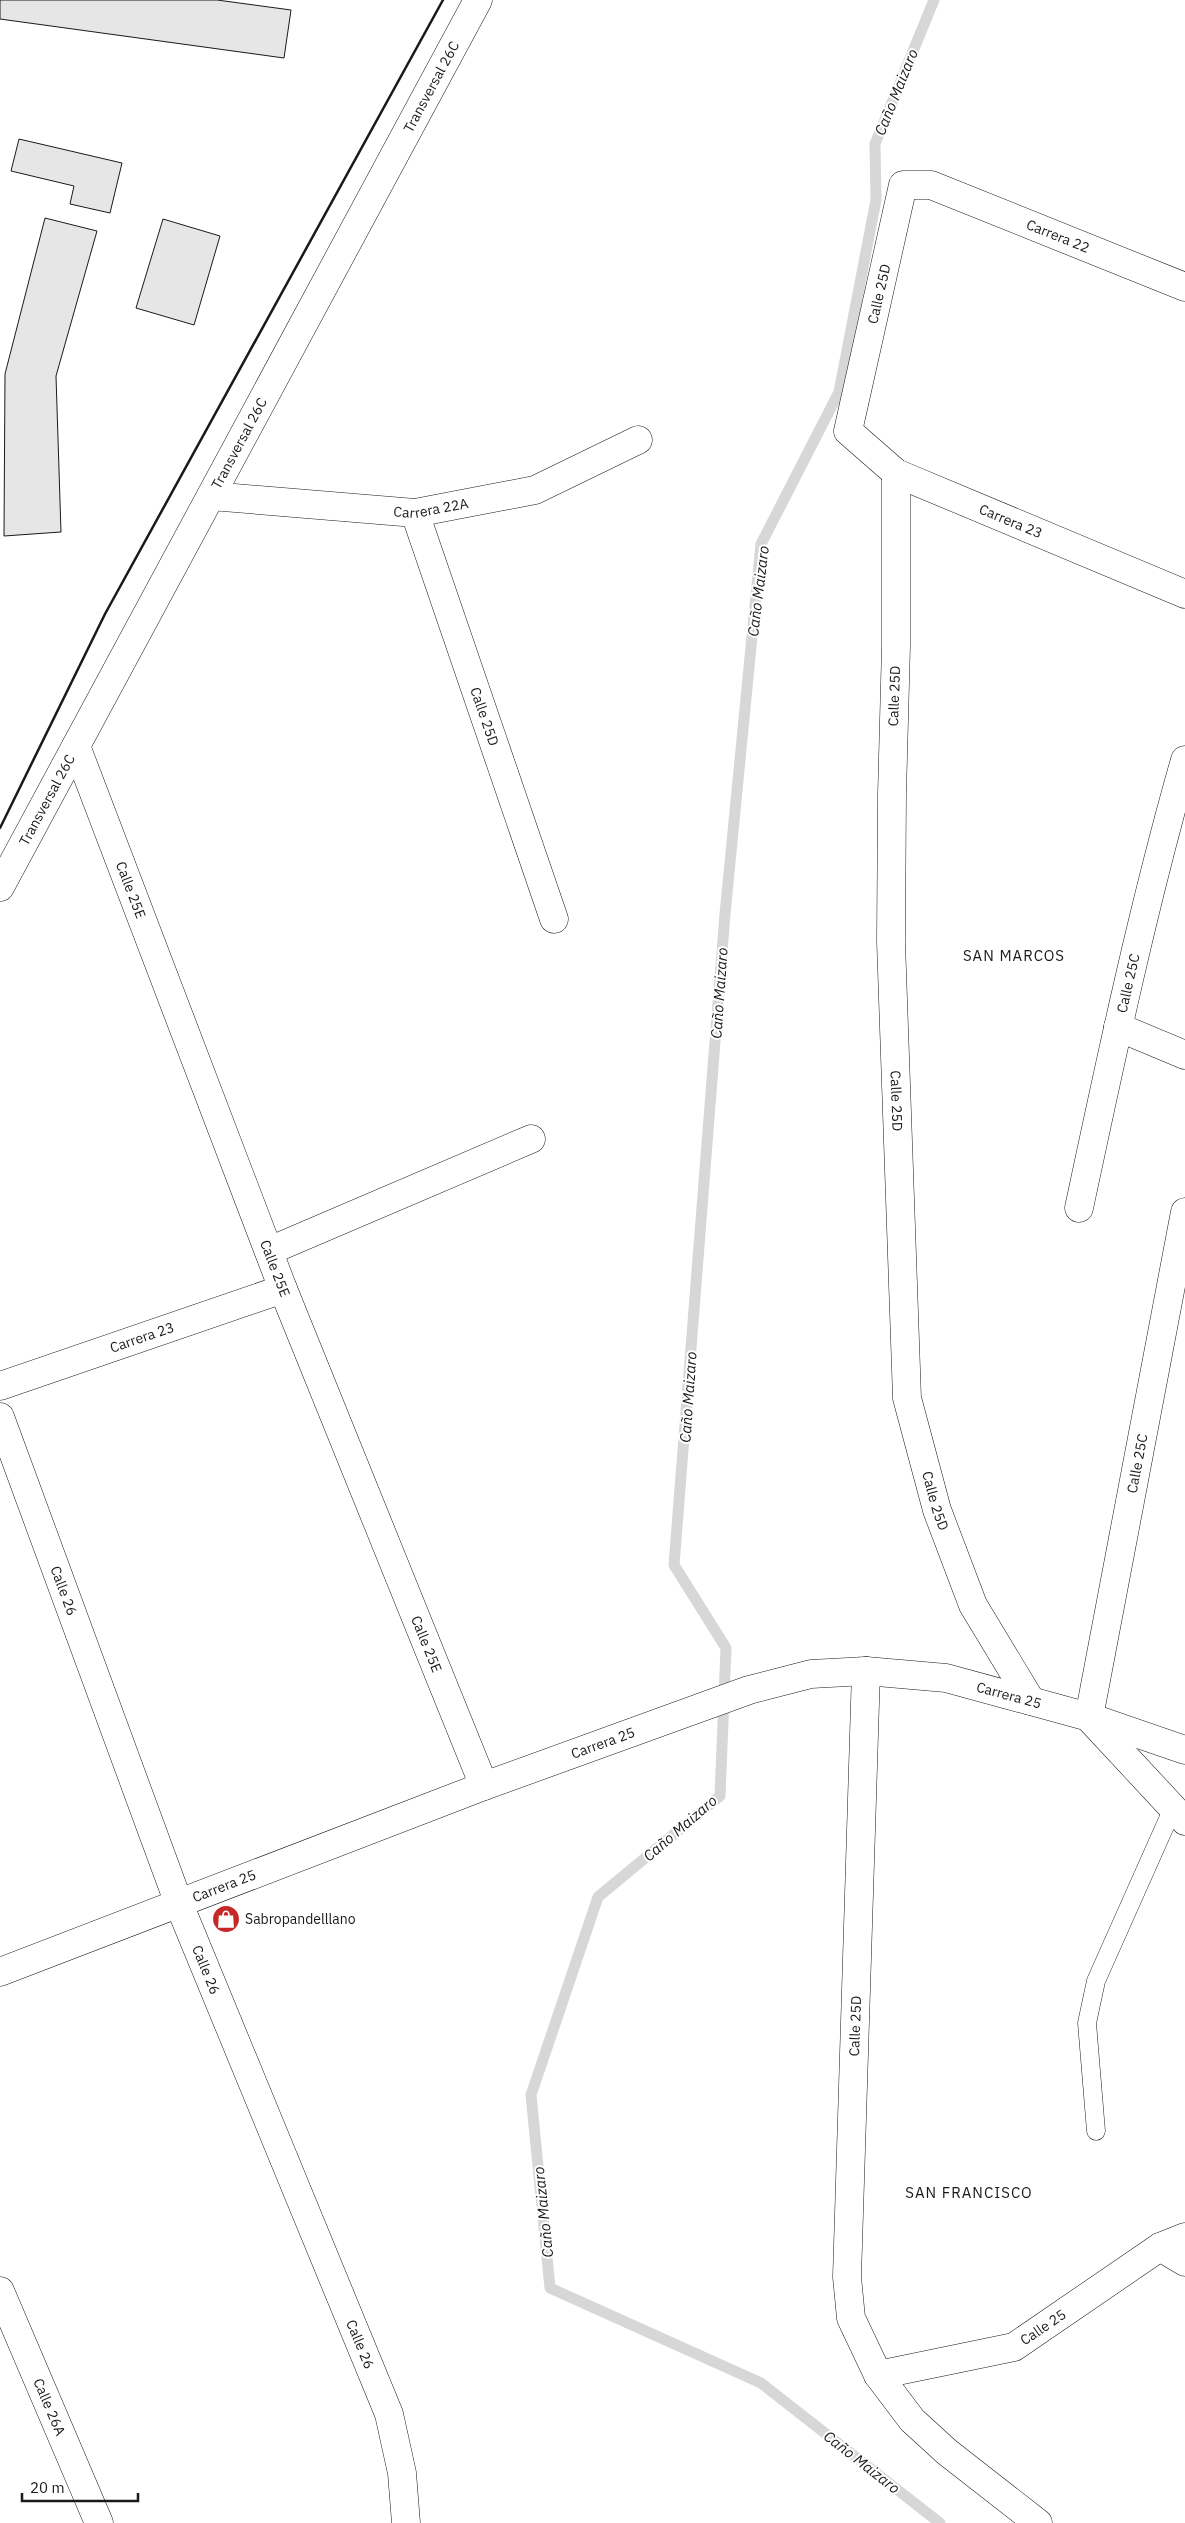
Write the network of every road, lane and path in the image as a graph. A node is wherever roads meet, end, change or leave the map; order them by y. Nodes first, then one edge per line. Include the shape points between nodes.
1 (478, 0) edge
2 (931, 185) joint
3 (1185, 287) edge
4 (848, 431) joint
5 (638, 440) dead end
6 (896, 472) junction
7 (211, 496) junction
8 (415, 513) junction
9 (1185, 594) edge
10 (76, 746) junction
11 (1185, 760) edge
12 (0, 887) edge
13 (554, 919) dead end
14 (1118, 1027) junction
15 (1185, 1056) edge
16 (531, 1139) dead end
17 (1079, 1208) dead end
18 (1185, 1212) edge
19 (269, 1250) junction
20 (283, 1289) junction
21 (0, 1386) edge
22 (0, 1416) edge
23 (866, 1671) junction
24 (1031, 1701) junction
25 (1089, 1717) junction
26 (1185, 1750) edge
27 (484, 1786) junction
28 (1179, 1814) edge
29 (179, 1904) junction
30 (0, 1972) edge
31 (1096, 2131) dead end
32 (1185, 2237) edge
33 (1160, 2246) junction
34 (1185, 2262) edge
35 (0, 2291) edge
36 (878, 2375) junction
37 (99, 2523) edge
38 (406, 2523) edge
39 (1038, 2523) edge

1 - 7 street, Transversal 26C
2 - 3 street, Carrera 22
2 - 4 street, Calle 25D via 903,185
4 - 6 street, Carrera 23
5 - 8 street, Carrera 22A via 535,490
6 - 9 street, Carrera 23
6 - 24 street, Calle 25D via 891,942 907,1398 937,1510 973,1605
7 - 8 street, Carrera 22A
7 - 10 street, Transversal 26C
8 - 13 street, Calle 25D
10 - 12 street, Transversal 26C
10 - 19 street, Calle 25E
11 - 14 street, Calle 25C
14 - 15 street
14 - 17 street, Calle 25C
16 - 19 street
18 - 25 street, Calle 25C
19 - 20 street, Calle 25E
20 - 21 street, Carrera 23
20 - 27 street, Calle 25E
22 - 29 street, Calle 26
23 - 24 street, Carrera 25 via 946,1678
23 - 27 street, Carrera 25 via 811,1674 749,1690
23 - 36 street, Calle 25D via 847,2276 850,2318
24 - 25 street, Carrera 25
25 - 26 street, Carrera 25
25 - 28 street
27 - 29 street, Carrera 25
28 - 31 lane via 1096,1981 1087,2023
29 - 30 street, Carrera 25
29 - 38 street, Calle 26 via 388,2414 402,2473
32 - 33 street, Calle 25
33 - 34 street
33 - 36 street, Calle 25 via 1014,2347
35 - 37 street, Calle 26A
36 - 39 street via 912,2420 947,2452

